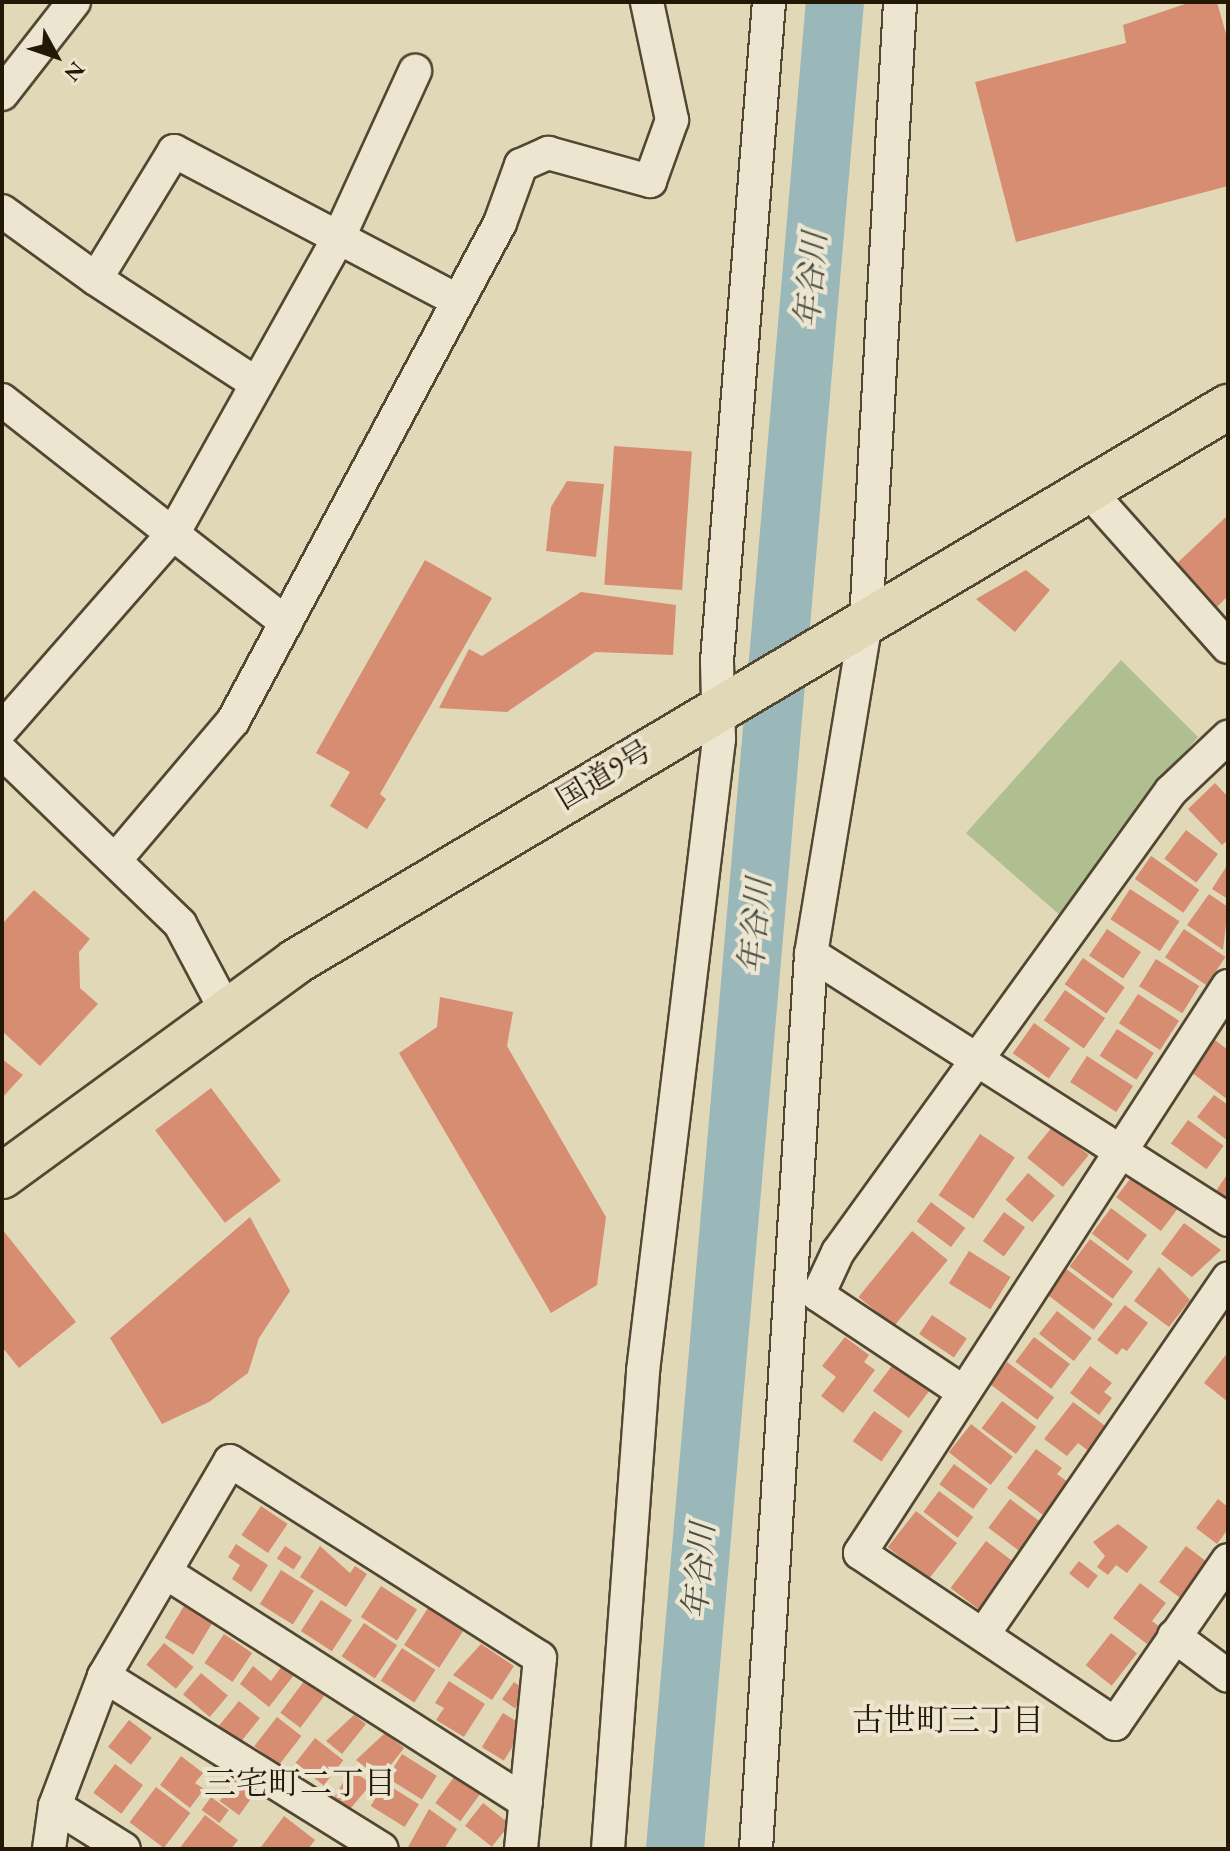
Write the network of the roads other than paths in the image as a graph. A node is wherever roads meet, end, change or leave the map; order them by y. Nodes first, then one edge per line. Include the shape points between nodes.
1 (74, 2) edge
2 (647, 2) edge
3 (769, 2) edge
4 (900, 2) edge
5 (415, 71) dead end
6 (2, 94) edge
7 (2, 211) edge
8 (339, 237) junction
9 (96, 279) junction
10 (458, 301) junction
11 (257, 384) junction
12 (2, 400) edge
13 (1228, 407) edge
14 (1088, 490) junction
15 (173, 534) junction
16 (286, 623) junction
17 (855, 628) junction
18 (1228, 647) edge
19 (726, 702) junction
20 (2, 729) edge
21 (1228, 737) edge
22 (2, 752) edge
23 (116, 859) junction
24 (811, 954) junction
25 (1228, 986) edge
26 (225, 1009) junction
27 (978, 1057) junction
28 (1118, 1147) junction
29 (2, 1176) edge
30 (1228, 1220) edge
31 (1228, 1278) edge
32 (962, 1391) junction
33 (1228, 1560) edge
34 (165, 1572) junction
35 (985, 1632) junction
36 (1174, 1636) junction
37 (104, 1676) junction
38 (1228, 1676) edge
39 (526, 1802) junction
40 (55, 1806) junction
41 (49, 1849) edge
42 (124, 1849) edge
43 (382, 1849) edge
44 (521, 1849) edge
45 (608, 1849) edge
46 (756, 1849) edge

1 - 6 street
2 - 10 street via 672,120 650,181 548,153 521,165 500,223
3 - 19 street
4 - 17 street
5 - 8 street
7 - 9 street
8 - 9 street via 174,151
8 - 10 street
8 - 11 street
9 - 11 street
10 - 16 street
11 - 15 street
12 - 15 street
13 - 14 highway, 国道9号
14 - 17 highway, 国道9号
14 - 18 street
15 - 16 street
15 - 20 street
16 - 23 street via 233,721
17 - 19 highway, 国道9号
17 - 24 street
19 - 26 highway, 国道9号
19 - 45 street via 643,1371
21 - 27 street via 1171,791
22 - 23 street
23 - 26 street via 180,924
24 - 27 street
24 - 46 street
25 - 28 street
26 - 29 highway, 国道9号
27 - 28 street
27 - 32 street via 838,1252 818,1295
28 - 30 street
28 - 32 street
31 - 35 street
32 - 35 street via 860,1553
33 - 36 street
34 - 37 street
34 - 39 street
34 - 39 street via 230,1461 527,1649 540,1658
35 - 36 street via 1115,1724
36 - 38 street
37 - 40 street
37 - 43 street
39 - 44 street
40 - 41 street
40 - 42 street

